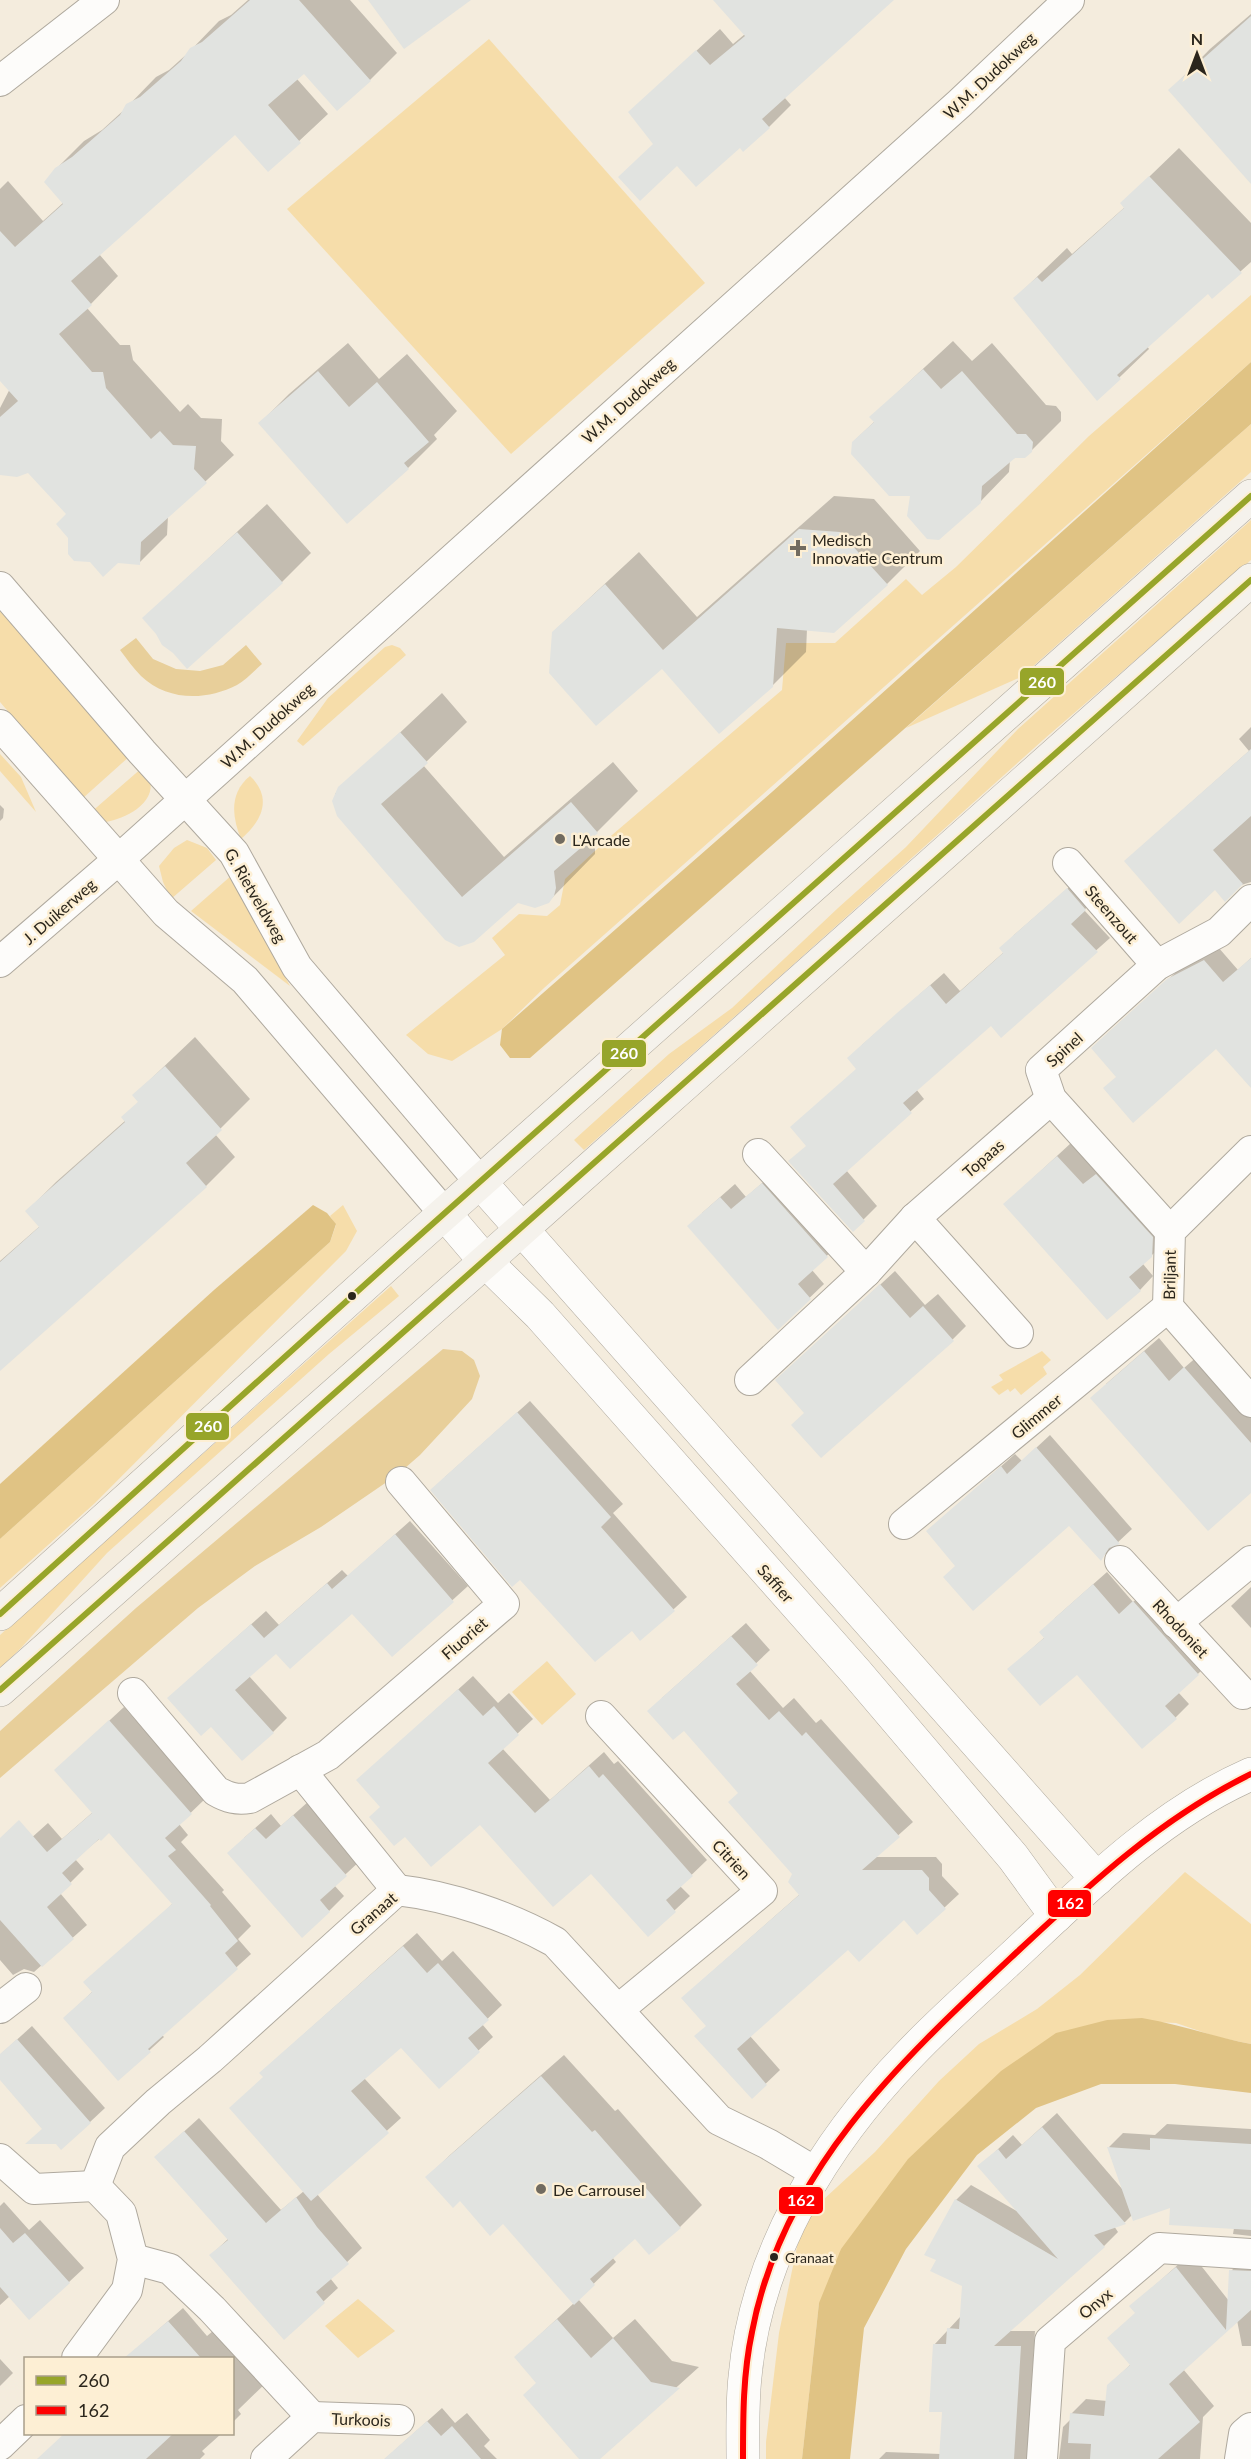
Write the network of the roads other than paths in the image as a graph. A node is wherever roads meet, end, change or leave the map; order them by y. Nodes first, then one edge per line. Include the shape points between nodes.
1 (104, 0) edge
2 (1069, 0) edge
3 (0, 81) edge
4 (1251, 496) edge
5 (1251, 580) edge
6 (0, 587) edge
7 (0, 725) edge
8 (185, 799) junction
9 (118, 860) junction
10 (1068, 863) dead end
11 (1251, 900) edge
12 (0, 962) edge
13 (1157, 965) junction
14 (1051, 1099) junction
15 (1251, 1151) edge
16 (758, 1154) dead end
17 (480, 1182) junction
18 (445, 1214) junction
19 (915, 1218) junction
20 (522, 1229) junction
21 (1170, 1231) junction
22 (485, 1261) junction
23 (866, 1272) junction
24 (1168, 1307) junction
25 (1018, 1334) dead end
26 (750, 1380) dead end
27 (1251, 1402) edge
28 (401, 1482) dead end
29 (904, 1524) dead end
30 (1120, 1561) dead end
31 (1251, 1561) edge
32 (0, 1614) edge
33 (1176, 1623) junction
34 (0, 1690) edge
35 (133, 1693) dead end
36 (1243, 1694) dead end
37 (601, 1716) dead end
38 (300, 1770) junction
39 (1251, 1774) edge
40 (1097, 1879) junction
41 (397, 1890) junction
42 (1056, 1916) junction
43 (26, 1988) dead end
44 (0, 2008) edge
45 (619, 2009) junction
46 (2, 2164) edge
47 (815, 2172) junction
48 (95, 2186) junction
49 (1251, 2254) edge
50 (134, 2259) junction
51 (78, 2357) edge
52 (312, 2417) junction
53 (399, 2420) dead end
54 (24, 2422) edge
55 (1251, 2428) edge
56 (0, 2445) edge
57 (266, 2459) edge
58 (743, 2459) edge
59 (1042, 2459) edge
60 (1240, 2459) edge

1 - 3 street
2 - 8 street, W.M. Dudokweg
4 - 17 main road
5 - 20 main road
6 - 8 street, G. Rietveldweg
7 - 9 street
8 - 9 street, W.M. Dudokweg
8 - 17 street, G. Rietveldweg via 234,853 297,967
9 - 12 street, J. Duikerweg
9 - 18 street via 172,920 245,980
10 - 13 street, Steenzout
11 - 13 street, Spinel via 1219,932
13 - 14 street, Spinel via 1041,1070
14 - 19 street, Topaas
14 - 21 street, Spinel
15 - 21 street, Briljant
16 - 23 street
17 - 18 main road
17 - 20 street
18 - 22 street, Saffier
18 - 32 main road
19 - 23 street, Topaas
19 - 25 street
20 - 22 main road
20 - 40 street
21 - 24 street, Briljant
22 - 34 main road
22 - 42 street, Saffier via 540,1315 856,1672 1013,1857
23 - 26 street, Topaas
24 - 27 street, Briljant
24 - 29 street, Glimmer
28 - 38 street, Fluoriet via 504,1604 328,1755
30 - 33 street, Rhodoniet
31 - 33 street
33 - 36 street, Rhodoniet
35 - 38 street, Fluoriet via 216,1791 227,1797 250,1798
37 - 45 street, Citrien via 762,1891
38 - 41 street
39 - 40 street via 1177,1815
40 - 42 street
41 - 45 street, Granaat via 422,1893 531,1928 555,1942
41 - 48 street, Granaat via 110,2147
42 - 47 street via 908,2056 853,2119
43 - 44 street
45 - 47 street, Granaat via 719,2120
46 - 48 street via 34,2189
47 - 58 street via 783,2235 750,2338
48 - 50 street via 121,2213
49 - 59 street, Onyx via 1160,2248 1050,2341
50 - 51 street via 127,2290
50 - 52 street via 170,2269
52 - 53 street, Turkoois
52 - 57 street, Turkoois
54 - 56 street
55 - 60 street via 1244,2434

